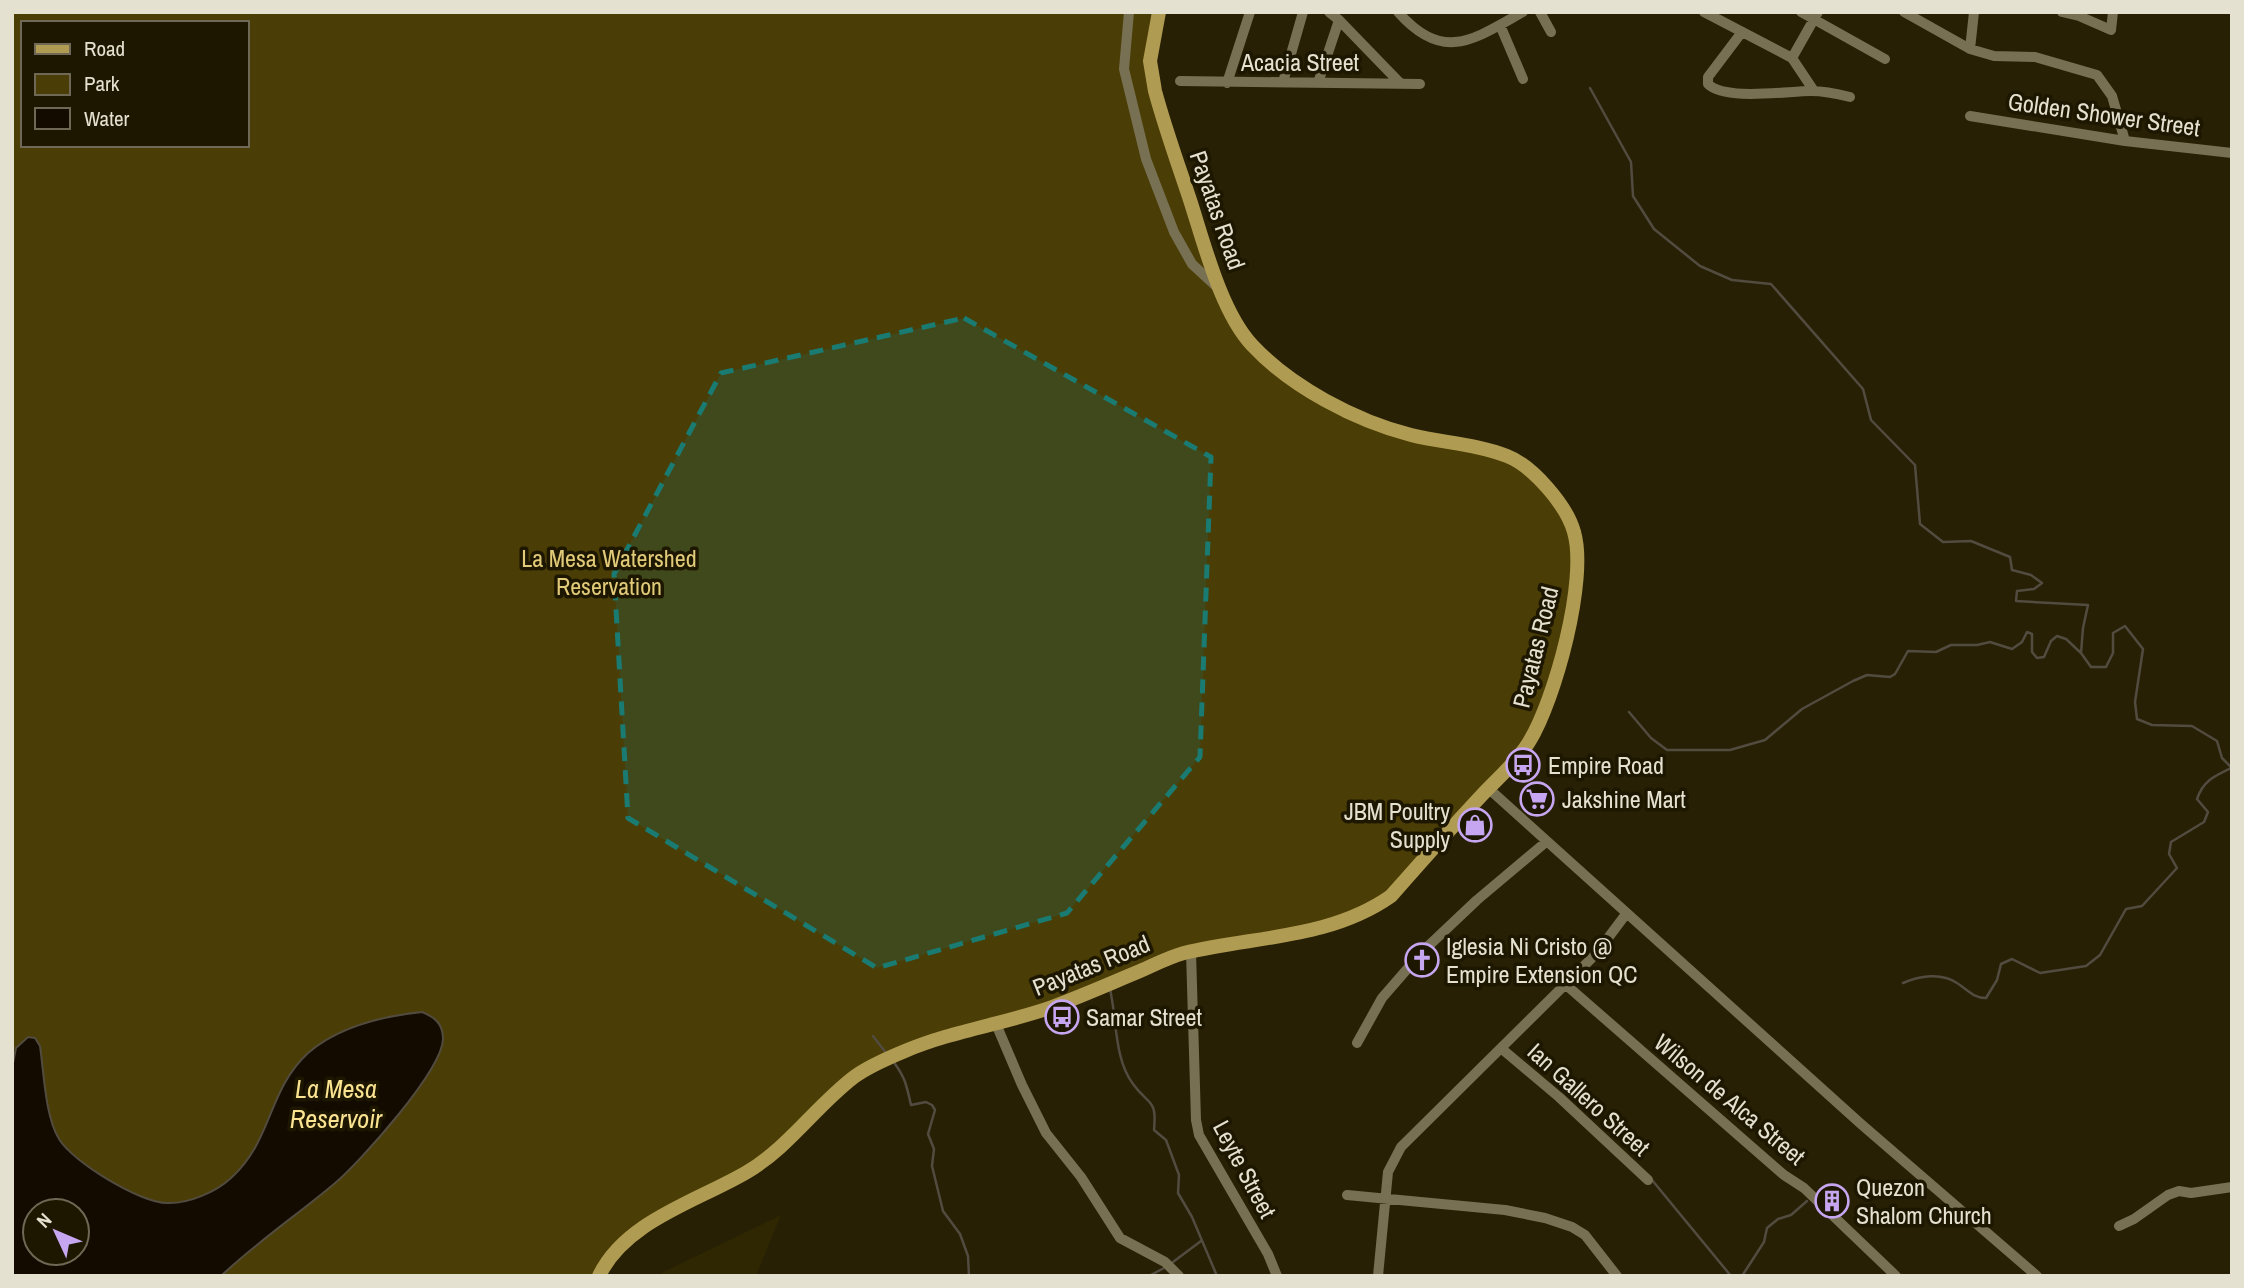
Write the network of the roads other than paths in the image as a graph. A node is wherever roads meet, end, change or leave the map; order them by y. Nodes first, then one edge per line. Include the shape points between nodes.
1 (1129, 12) edge
2 (1159, 12) edge
3 (1250, 12) edge
4 (1303, 12) edge
5 (1329, 12) edge
6 (1398, 12) edge
7 (1523, 12) edge
8 (1540, 12) edge
9 (1704, 12) edge
10 (1801, 12) edge
11 (1974, 12) edge
12 (2062, 12) edge
13 (2113, 12) edge
14 (1911, 14) edge
15 (1816, 16) edge
16 (1339, 20) junction
17 (1500, 25) junction
18 (1551, 32) dead end
19 (1742, 32) junction
20 (1970, 48) junction
21 (1792, 58) junction
22 (1885, 60) dead end
23 (1523, 79) dead end
24 (1180, 81) dead end
25 (1283, 82) junction
26 (1227, 83) junction
27 (1318, 83) junction
28 (1400, 83) junction
29 (1420, 84) dead end
30 (1814, 91) junction
31 (1850, 97) dead end
32 (1970, 116) dead end
33 (2125, 141) junction
34 (2232, 153) edge
35 (1222, 292) junction
36 (1488, 788) junction
37 (1546, 842) junction
38 (1626, 914) junction
39 (1191, 952) junction
40 (1565, 984) junction
41 (996, 1024) junction
42 (1357, 1044) dead end
43 (1502, 1049) junction
44 (1648, 1180) dead end
45 (2232, 1187) edge
46 (1347, 1195) dead end
47 (1384, 1198) junction
48 (2119, 1226) dead end
49 (599, 1276) edge
50 (1179, 1276) edge
51 (1277, 1276) edge
52 (1377, 1276) edge
53 (1617, 1276) edge
54 (1896, 1276) edge
55 (2037, 1276) edge

1 - 35 street via 1124,69 1146,159 1180,243 1192,264
2 - 35 main road, Payatas Road via 1150,61 1152,80
3 - 26 street
4 - 25 street
5 - 16 street
6 - 17 street via 1413,30 1454,44
7 - 17 street
8 - 18 street
9 - 19 street
10 - 15 street
11 - 20 street
12 - 13 street via 2111,30
14 - 20 street
15 - 21 street
15 - 22 street
16 - 27 street
16 - 28 street
17 - 23 street
19 - 21 street
19 - 30 street via 1709,77 1713,89
20 - 33 street via 1994,56 2035,57 2097,75 2112,96
21 - 30 street
24 - 26 street, Acacia Street
25 - 26 street, Acacia Street
25 - 27 street, Acacia Street
27 - 28 street, Acacia Street
28 - 29 street, Acacia Street
30 - 31 street
32 - 33 street, Golden Shower Street
33 - 34 street, Golden Shower Street
35 - 36 main road, Payatas Road via 1252,345 1321,398 1380,425 1509,457 1538,478 1563,509 1578,552 1569,627 1551,695 1529,742
36 - 37 street
36 - 39 main road, Payatas Road via 1374,909 1321,928
37 - 38 street
37 - 42 street via 1422,952 1381,998
38 - 40 street via 1596,954
38 - 55 street
39 - 41 main road, Payatas Road
39 - 51 street, Leyte Street via 1199,1135
40 - 43 street
40 - 54 street, Wilson de Alca Street via 1804,1188
41 - 49 main road, Payatas Road via 929,1042 862,1072 759,1164 624,1240
41 - 50 street via 1046,1133 1120,1238 1165,1262
43 - 44 street, Ian Gallero Street
43 - 47 street via 1401,1147 1388,1171
45 - 48 street via 2179,1191
46 - 47 street
47 - 52 street
47 - 53 street via 1505,1210 1572,1227 1585,1235

